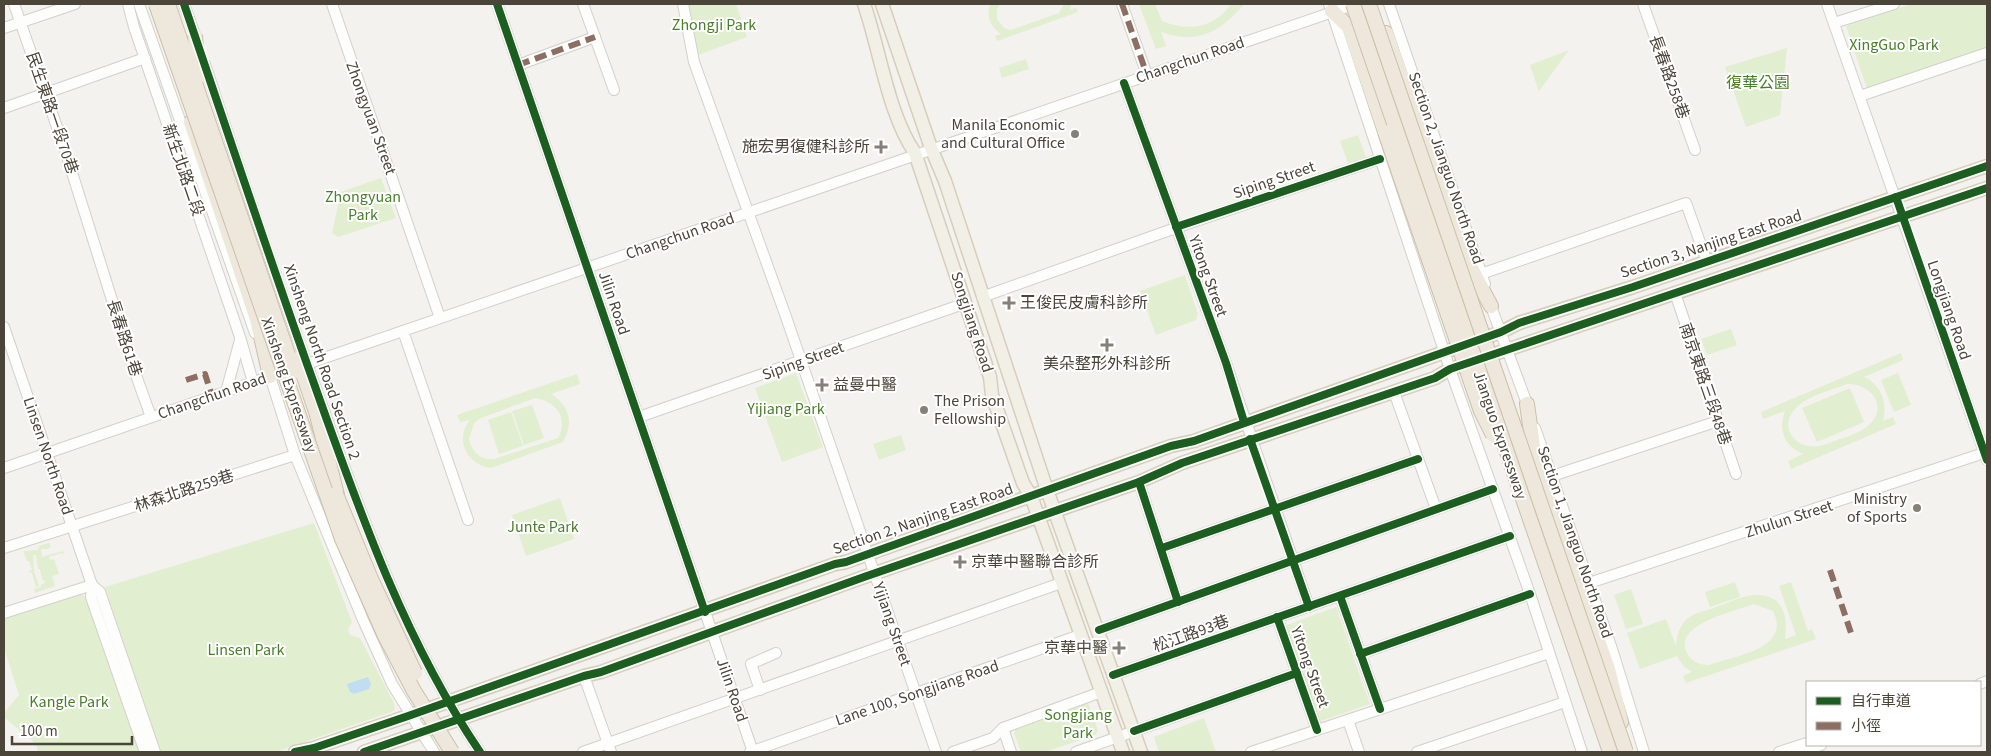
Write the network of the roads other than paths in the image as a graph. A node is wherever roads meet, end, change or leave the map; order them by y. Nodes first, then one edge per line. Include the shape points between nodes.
1 (14, 4) edge
2 (75, 4) edge
3 (128, 4) edge
4 (140, 4) edge
5 (156, 4) edge
6 (168, 4) edge
7 (184, 4) edge
8 (332, 4) edge
9 (497, 4) edge
10 (582, 4) edge
11 (683, 4) edge
12 (864, 4) edge
13 (882, 4) edge
14 (1122, 4) edge
15 (1354, 4) edge
16 (1369, 4) edge
17 (1376, 4) edge
18 (1389, 4) edge
19 (1643, 4) edge
20 (1827, 4) edge
21 (1894, 4) edge
22 (1330, 7) edge
23 (21, 22) junction
24 (1834, 23) junction
25 (4, 28) edge
26 (195, 35) junction
27 (595, 37) junction
28 (172, 51) junction
29 (1987, 53) edge
30 (145, 58) junction
31 (518, 64) junction
32 (1147, 75) junction
33 (1124, 83) junction
34 (614, 90) dead end
35 (46, 93) junction
36 (1860, 96) junction
37 (4, 108) edge
38 (931, 148) junction
39 (1695, 150) dead end
40 (915, 154) junction
41 (1380, 159) junction
42 (1987, 166) edge
43 (1987, 188) edge
44 (1896, 197) junction
45 (748, 212) junction
46 (1903, 217) junction
47 (1176, 227) junction
48 (98, 258) joint
49 (1707, 262) junction
50 (587, 268) junction
51 (1481, 274) junction
52 (1675, 294) junction
53 (982, 297) junction
54 (966, 303) junction
55 (1491, 306) junction
56 (440, 318) junction
57 (4, 327) edge
58 (403, 331) junction
59 (1500, 332) junction
60 (240, 336) junction
61 (1506, 350) junction
62 (1445, 351) junction
63 (801, 362) junction
64 (307, 364) junction
65 (1450, 369) junction
66 (270, 376) junction
67 (253, 382) junction
68 (226, 392) junction
69 (1394, 392) junction
70 (1527, 404) junction
71 (639, 417) junction
72 (151, 418) junction
73 (1718, 421) junction
74 (1244, 422) junction
75 (1250, 439) junction
76 (337, 449) junction
77 (47, 453) junction
78 (295, 455) junction
79 (1986, 455) edge
80 (1418, 459) junction
81 (4, 468) edge
82 (1514, 474) junction
83 (1736, 474) dead end
84 (1552, 476) junction
85 (1139, 482) junction
86 (1493, 489) junction
87 (1047, 490) junction
88 (1031, 496) junction
89 (338, 501) junction
90 (1274, 509) junction
91 (1436, 509) junction
92 (1055, 511) junction
93 (319, 515) junction
94 (1038, 517) junction
95 (468, 520) dead end
96 (72, 526) junction
97 (1510, 536) junction
98 (4, 548) edge
99 (1162, 548) junction
100 (867, 554) junction
101 (1292, 561) junction
102 (874, 573) junction
103 (1589, 582) junction
104 (1061, 583) junction
105 (92, 586) junction
106 (1530, 594) junction
107 (1340, 596) junction
108 (1178, 602) junction
109 (1309, 607) junction
110 (705, 612) junction
111 (4, 613) edge
112 (1277, 618) junction
113 (363, 620) junction
114 (1099, 630) junction
115 (712, 631) junction
116 (1080, 635) junction
117 (898, 641) junction
118 (776, 653) dead end
119 (1549, 653) junction
120 (1360, 654) junction
121 (431, 667) junction
122 (1297, 673) junction
123 (1113, 675) junction
124 (584, 676) junction
125 (760, 690) junction
126 (1101, 692) junction
127 (916, 694) junction
128 (735, 698) junction
129 (449, 702) junction
130 (1564, 702) junction
131 (1380, 709) junction
132 (411, 715) junction
133 (459, 719) junction
134 (1348, 720) junction
135 (1003, 728) junction
136 (1318, 730) junction
137 (1134, 731) junction
138 (421, 732) junction
139 (1118, 737) junction
140 (1806, 742) edge
141 (1818, 746) edge
142 (392, 748) edge
143 (609, 748) edge
144 (145, 752) edge
145 (155, 752) edge
146 (296, 752) edge
147 (364, 752) edge
148 (434, 752) edge
149 (452, 752) edge
150 (462, 752) edge
151 (480, 752) edge
152 (582, 752) edge
153 (752, 752) edge
154 (936, 752) edge
155 (953, 752) edge
156 (1011, 752) edge
157 (1076, 752) edge
158 (1123, 752) edge
159 (1141, 752) edge
160 (1251, 752) edge
161 (1359, 752) edge
162 (1417, 752) edge
163 (1582, 752) edge
164 (1610, 752) edge
165 (1627, 752) edge
166 (1644, 752) edge
167 (1779, 752) edge
168 (1799, 752) edge

1 - 23 street, 民生東路一段70巷
2 - 23 street
3 - 30 street, 新生北路二段
4 - 66 street
5 - 28 highway, Xinsheng Expressway, bridge
6 - 89 highway, Xinsheng Expressway, bridge
7 - 26 street, Xinsheng North Road Section 2
8 - 56 street, Zhongyuan Street
9 - 31 street, Jilin Road
10 - 27 street
11 - 45 street, Yijiang Street via 694,62
12 - 40 main road, Songjiang Road via 898,117
13 - 38 main road, Songjiang Road
14 - 32 street
15 - 22 street, Changchun Road
15 - 82 highway, Jianguo Expressway, bridge
16 - 165 highway, Jianguo Expressway, bridge
17 - 55 highway via 1465,257
18 - 51 street, Section 2, Jianguo North Road
19 - 39 street, 長春路258巷
20 - 24 street, Longjiang Road
21 - 24 street
22 - 32 street, Changchun Road
22 - 41 street
22 - 82 highway, bridge via 1349,27 1481,411
23 - 25 street
23 - 35 street, 民生東路一段70巷
24 - 36 street, Longjiang Road
26 - 64 street, Xinsheng North Road Section 2
26 - 89 highway, bridge via 197,60 316,415
27 - 31 street
27 - 34 street
28 - 66 highway, bridge via 198,146 257,319
28 - 149 highway, Xinsheng Expressway, bridge via 342,539 385,636
29 - 36 street
30 - 35 street
30 - 60 street, 新生北路二段
31 - 50 street, Jilin Road
32 - 33 street, Changchun Road
33 - 38 street, Changchun Road
33 - 47 street, Yitong Street
35 - 37 street
35 - 48 street, 民生東路一段70巷
36 - 44 street, Longjiang Road
38 - 40 street, Changchun Road
38 - 53 main road, Songjiang Road
40 - 45 street, Changchun Road
40 - 54 main road, Songjiang Road
41 - 47 street, Siping Street
41 - 62 street
42 - 44 main road, Section 3, Nanjing East Road
43 - 46 main road
44 - 46 street, Longjiang Road
44 - 49 main road, Section 3, Nanjing East Road
45 - 50 street, Changchun Road
45 - 63 street, Yijiang Street
46 - 52 main road
46 - 79 street, Longjiang Road
47 - 53 street, Siping Street
47 - 74 street, Yitong Street
48 - 72 street, 長春路61巷
49 - 51 street via 1686,203
49 - 59 main road, Section 3, Nanjing East Road
50 - 56 street, Changchun Road
50 - 71 street, Jilin Road
51 - 55 street, Section 2, Jianguo North Road
52 - 61 main road
52 - 73 street, 南京東路三段48巷
53 - 87 main road, Songjiang Road
54 - 63 street, Siping Street
54 - 88 main road, Songjiang Road via 990,377 992,395 1023,483
55 - 59 street, Section 2, Jianguo North Road
56 - 58 street, Changchun Road
57 - 77 street, Linsen North Road
58 - 64 street, Changchun Road
58 - 95 street
59 - 61 street, Section 1, Jianguo North Road
59 - 62 main road, Section 3, Nanjing East Road
60 - 67 street, 新生北路二段
60 - 68 street, 新生北路二段 via 240,347
61 - 65 main road
61 - 70 street, Section 1, Jianguo North Road
62 - 65 street
62 - 74 main road, Section 2, Nanjing East Road
63 - 71 street, Siping Street
63 - 100 street, Yijiang Street
64 - 66 street, Changchun Road
64 - 76 street, Xinsheng North Road Section 2
65 - 69 main road via 1435,378
65 - 86 street
66 - 67 street, Changchun Road
66 - 78 street
67 - 68 street, Changchun Road
68 - 72 street, Changchun Road
69 - 75 main road
69 - 80 street
70 - 84 street, Section 1, Jianguo North Road
70 - 165 highway via 1536,461 1608,669
71 - 110 street, Jilin Road
72 - 77 street, Changchun Road
73 - 83 street, 南京東路三段48巷
73 - 84 street
74 - 75 street, Yitong Street
74 - 87 main road, Section 2, Nanjing East Road
75 - 85 main road
75 - 90 street, Yitong Street
76 - 89 street via 332,460 344,493
76 - 121 street, Xinsheng North Road Section 2 via 382,567
77 - 81 street, Changchun Road
77 - 96 street, Linsen North Road
78 - 93 street
78 - 96 street, 林森北路259巷
79 - 103 street, Zhulun Street
80 - 90 street
80 - 91 street
82 - 164 highway, Jianguo Expressway, bridge
84 - 103 street, Section 1, Jianguo North Road
85 - 92 main road
85 - 99 street
86 - 91 street
86 - 97 street
87 - 88 main road, Section 2, Nanjing East Road
87 - 92 main road, Songjiang Road
88 - 94 main road, Songjiang Road
88 - 100 main road, Section 2, Nanjing East Road
89 - 93 street
89 - 150 highway, Xinsheng Expressway, bridge via 370,579 422,687
90 - 99 street
90 - 101 street, Yitong Street
91 - 101 street
92 - 94 main road
92 - 114 main road, Songjiang Road
93 - 113 street
94 - 102 main road
94 - 104 main road, Songjiang Road
96 - 98 street, 林森北路259巷
96 - 105 street, Linsen North Road
97 - 106 street
97 - 107 street, Yitong Street
99 - 108 street
100 - 102 street, Yijiang Street
100 - 110 main road, Section 2, Nanjing East Road via 719,604
101 - 108 street
101 - 109 street, Yitong Street
102 - 115 main road
102 - 117 street, Yijiang Street
103 - 166 street, Section 1, Jianguo North Road
104 - 116 main road, Songjiang Road
104 - 117 street
105 - 111 street
105 - 144 street, Linsen North Road via 91,597
105 - 145 street, Linsen North Road via 100,592
106 - 119 street
106 - 120 street
107 - 109 street, Yitong Street
107 - 120 street
108 - 114 street
109 - 112 street, Yitong Street
110 - 115 street, Jilin Road
110 - 129 main road, Section 2, Nanjing East Road
112 - 122 street, Yitong Street
112 - 123 street, 松江路93巷
113 - 121 street via 382,612 395,611 418,658
113 - 132 street via 392,684
114 - 123 main road, Songjiang Road
115 - 124 main road
115 - 128 street, Jilin Road
116 - 126 main road, Songjiang Road
116 - 127 street, Lane 100, Songjiang Road
117 - 125 street
117 - 127 street, Yijiang Street
118 - 125 street via 752,664
119 - 130 street
119 - 131 street, Yitong Street
120 - 131 street
121 - 129 street, Xinsheng North Road Section 2
122 - 136 street, Yitong Street
122 - 137 street
123 - 137 main road, Songjiang Road
124 - 133 main road
124 - 143 street
125 - 128 street
126 - 135 street
126 - 139 main road, Songjiang Road
127 - 153 street, Lane 100, Songjiang Road
127 - 154 street, Yijiang Street
128 - 143 street
128 - 153 street, Jilin Road
129 - 132 main road, Section 2, Nanjing East Road
129 - 133 street, Xinsheng North Road Section 2
130 - 162 street
130 - 163 street
131 - 134 street, Yitong Street
132 - 138 street
132 - 146 main road, Section 2, Nanjing East Road
133 - 138 main road
133 - 151 street, Xinsheng North Road Section 2
134 - 136 street, Yitong Street
134 - 161 street, Yitong Street
135 - 155 street via 993,738
135 - 156 street
136 - 160 street
137 - 139 street
137 - 159 main road, Songjiang Road
138 - 142 main road
138 - 148 street
139 - 157 street
139 - 158 main road, Songjiang Road
140 - 167 street
141 - 168 street
142 - 147 main road
143 - 152 street

